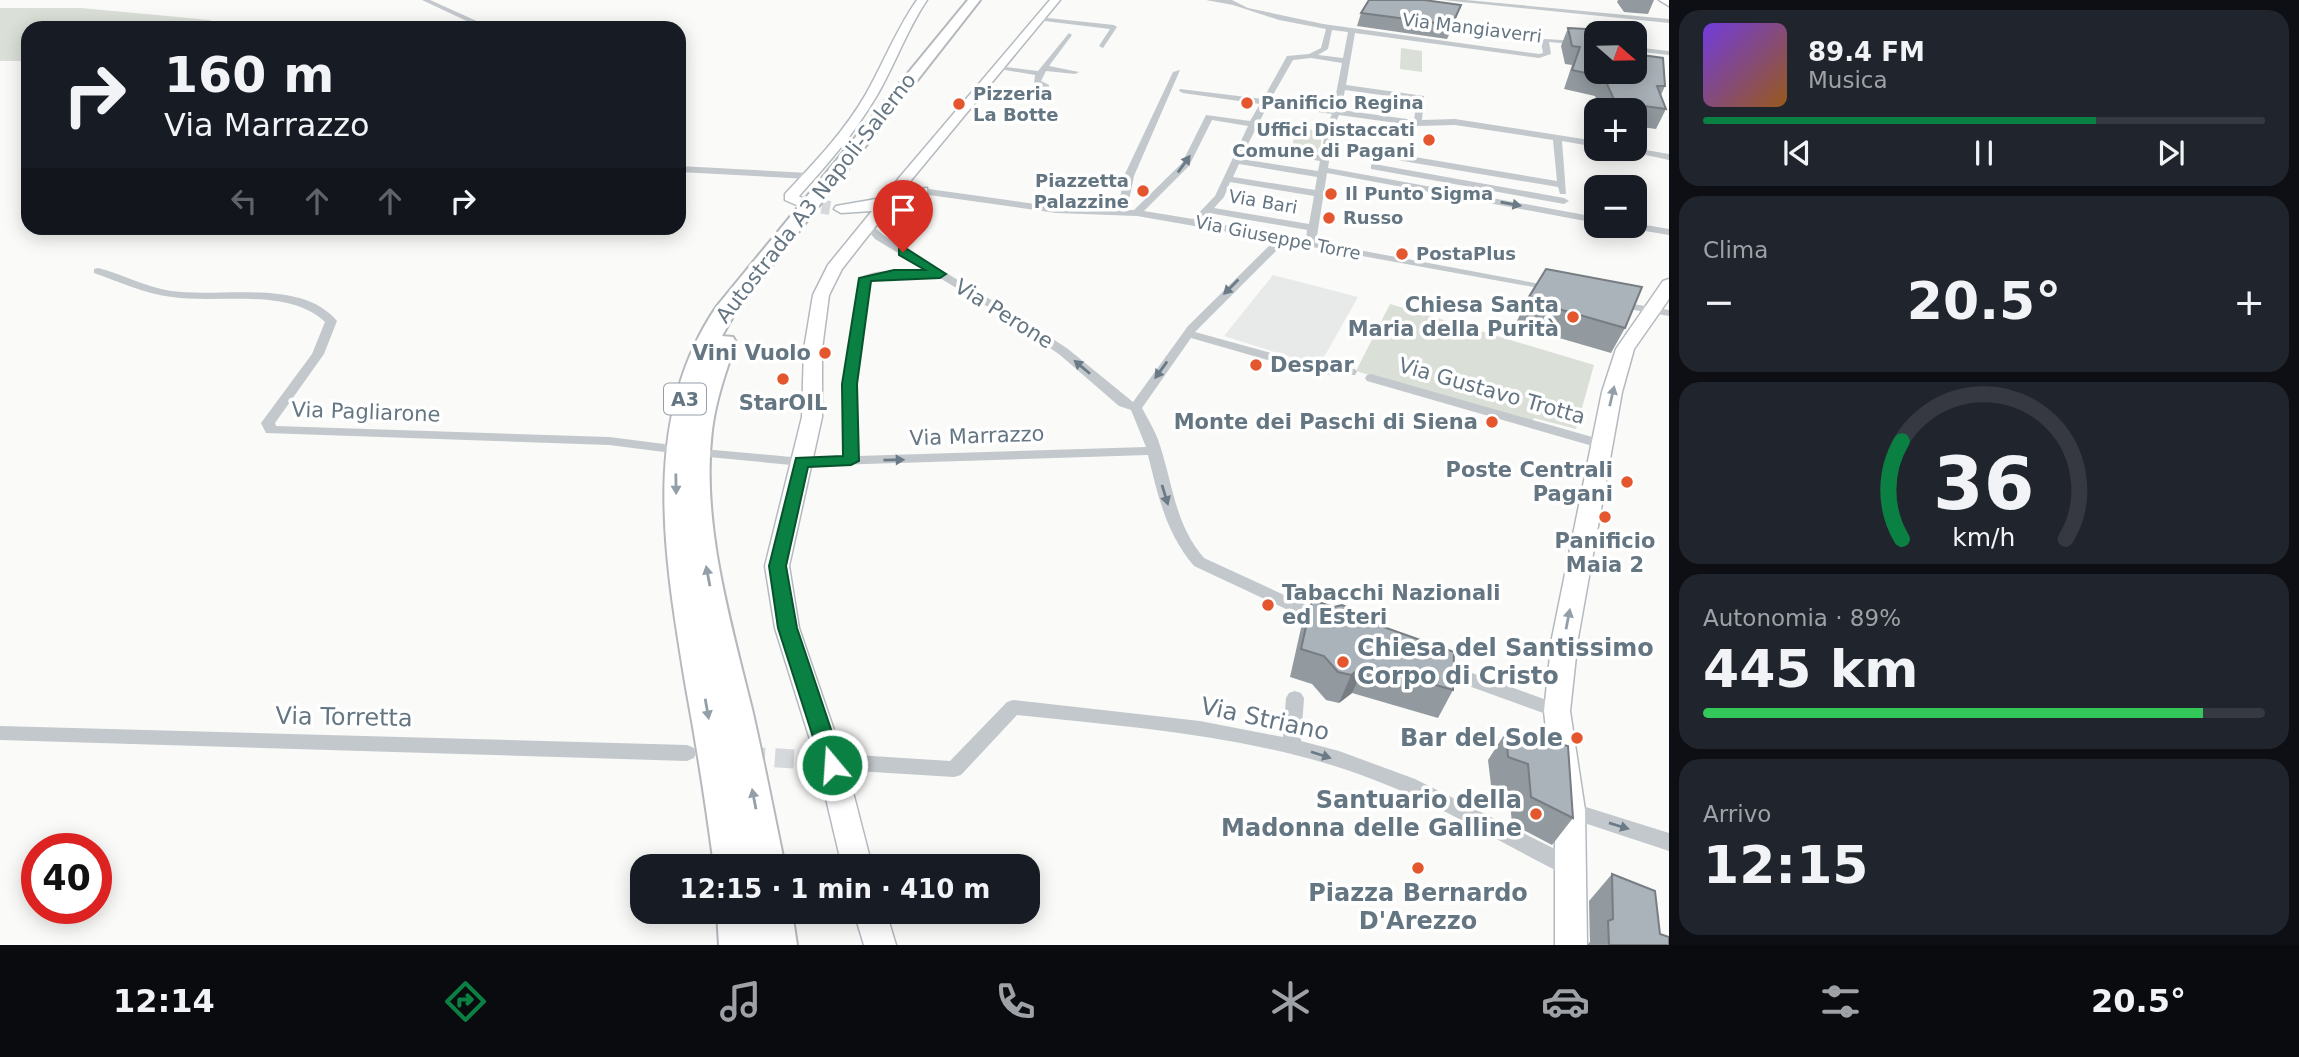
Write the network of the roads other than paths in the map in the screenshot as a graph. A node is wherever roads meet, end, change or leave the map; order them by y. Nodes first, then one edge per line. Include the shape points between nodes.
1 (425, 0) edge
2 (922, 0) edge
3 (974, 0) edge
4 (984, 0) edge
5 (1055, 0) edge
6 (1209, 0) edge
7 (1445, 0) edge
8 (1664, 0) edge
9 (1229, 2) edge
10 (1669, 3) edge
11 (1038, 19) junction
12 (472, 21) edge
13 (1669, 21) edge
14 (1329, 26) junction
15 (1352, 29) junction
16 (1069, 35) dead end
17 (1584, 43) edge
18 (1103, 46) dead end
19 (1647, 50) edge
20 (1669, 53) edge
21 (1311, 56) junction
22 (1346, 61) junction
23 (997, 68) junction
24 (1041, 70) junction
25 (1075, 72) dead end
26 (1177, 72) dead end
27 (1046, 87) dead end
28 (1342, 87) junction
29 (1183, 91) dead end
30 (1267, 101) junction
31 (1337, 111) junction
32 (1418, 123) junction
33 (1254, 124) junction
34 (1557, 138) junction
35 (1584, 142) edge
36 (1243, 146) junction
37 (1647, 153) edge
38 (1379, 155) dead end
39 (1669, 157) edge
40 (1326, 159) junction
41 (1236, 161) junction
42 (1374, 167) dead end
43 (686, 169) edge
44 (1323, 173) junction
45 (809, 176) junction
46 (1227, 179) junction
47 (902, 182) junction
48 (1562, 185) junction
49 (922, 191) junction
50 (1319, 194) junction
51 (1564, 201) junction
52 (801, 203) dead end
53 (1208, 210) junction
54 (873, 212) junction
55 (1122, 212) junction
56 (1137, 213) junction
57 (1565, 214) junction
58 (1584, 218) edge
59 (1195, 223) junction
60 (1313, 228) junction
61 (1647, 228) edge
62 (1669, 232) edge
63 (1282, 239) junction
64 (1310, 245) junction
65 (98, 271) dead end
66 (940, 274) junction
67 (1669, 284) edge
68 (1561, 290) edge
69 (1598, 300) edge
70 (1661, 312) edge
71 (1194, 329) junction
72 (1351, 372) dead end
73 (1371, 378) dead end
74 (1136, 408) junction
75 (1601, 444) junction
76 (664, 448) dead end
77 (1153, 451) junction
78 (714, 454) dead end
79 (851, 461) junction
80 (802, 462) junction
81 (1343, 628) edge
82 (1416, 659) edge
83 (1295, 698) dead end
84 (1557, 711) junction
85 (0, 733) edge
86 (1292, 745) junction
87 (687, 752) dead end
88 (856, 763) tunnel mouth
89 (1570, 810) junction
90 (1669, 842) edge
91 (731, 854) edge
92 (764, 854) edge
93 (854, 854) edge
94 (1570, 867) junction
95 (738, 924) edge
96 (773, 924) edge
97 (874, 924) edge
98 (739, 945) edge
99 (776, 945) edge
100 (880, 945) edge
101 (1571, 945) edge

1 - 12 street
2 - 45 street via 903,27 872,94 841,142
3 -> 91 highway, Autostrada A3 Napoli-Salerno / A3 via 725,311 700,354 688,387 676,478 679,549
92 -> 4 highway, Autostrada A3 Napoli-Salerno / A3 via 701,532 698,450 708,386 725,342 755,293
5 - 11 street
6 - 9 street, Via Mangiaverri
7 - 13 street
8 - 10 street
9 - 14 street, Via Mangiaverri via 1282,19
11 - 18 street via 1114,27
11 - 23 street
14 - 15 street, Via Mangiaverri
14 - 21 street via 1324,49
15 - 17 street, Via Mangiaverri via 1539,56 1547,54 1545,41
15 - 22 street
16 - 24 street
19 - 20 street
21 - 22 street
21 - 30 street via 1290,58
22 - 28 street
23 - 24 street
23 - 47 street
24 - 25 street
24 - 27 street via 1037,82
26 - 55 street via 1129,176
28 - 31 street
28 - 32 street via 1421,98
29 - 30 street
30 - 31 street
30 - 33 street
31 - 32 street
31 - 40 street
32 - 34 street via 1455,122
33 - 36 street
56 -> 33 street via 1186,164 1209,117
34 - 35 street
34 - 48 street
36 - 40 street
36 - 41 street
37 - 39 street
38 - 48 street
40 - 44 street
41 - 44 street
41 - 46 street
42 - 51 street
43 - 45 street
44 - 50 street
44 -> 57 street
45 - 52 street via 790,197
46 - 50 street
46 - 53 street
47 - 49 street, Via Giuseppe Torre
47 - 54 street
48 - 51 street
49 - 54 street
49 - 55 street, Via Giuseppe Torre via 1056,210
50 - 60 street
51 - 57 street
53 - 59 street
53 - 60 street, Via Bari
54 - 54 street via 836,208 874,206
54 - 66 street, Via Perone via 879,237
54 - 80 street via 821,295 813,349 812,417
55 - 56 street, Via Giuseppe Torre
56 - 59 street, Via Giuseppe Torre
57 - 58 street
59 - 63 street, Via Giuseppe Torre
60 - 64 street
61 - 62 street
63 - 64 street, Via Giuseppe Torre
63 -> 71 street
64 - 68 street, Via Giuseppe Torre
65 - 76 street, Via Pagliarone via 169,294 302,301 325,311 331,321 318,354 268,423 271,430 609,441
74 -> 66 street, Via Perone via 1041,337
66 - 79 street via 865,278 850,384
67 - 70 street
69 - 70 street
75 -> 70 street via 1625,349 1638,327
71 - 72 street via 1317,370
71 -> 74 street
73 - 75 street, Via Gustavo Trotta
74 - 77 street
84 -> 75 street via 1565,638
79 -> 77 street, Via Marrazzo
77 -> 81 street via 1178,535 1199,562
78 - 80 street
79 - 80 street, Via Marrazzo
80 - 93 street via 777,566 788,628 832,765
82 - 84 street
83 - 86 street
84 - 89 street
85 - 87 street, Via Torretta
86 - 88 street, Via Striano via 1206,729 1013,707 954,769
86 -> 94 street, Via Striano via 1383,774
89 -> 90 street
89 - 94 street
94 - 101 street
95 - 98 highway
96 - 99 highway
97 - 100 street

